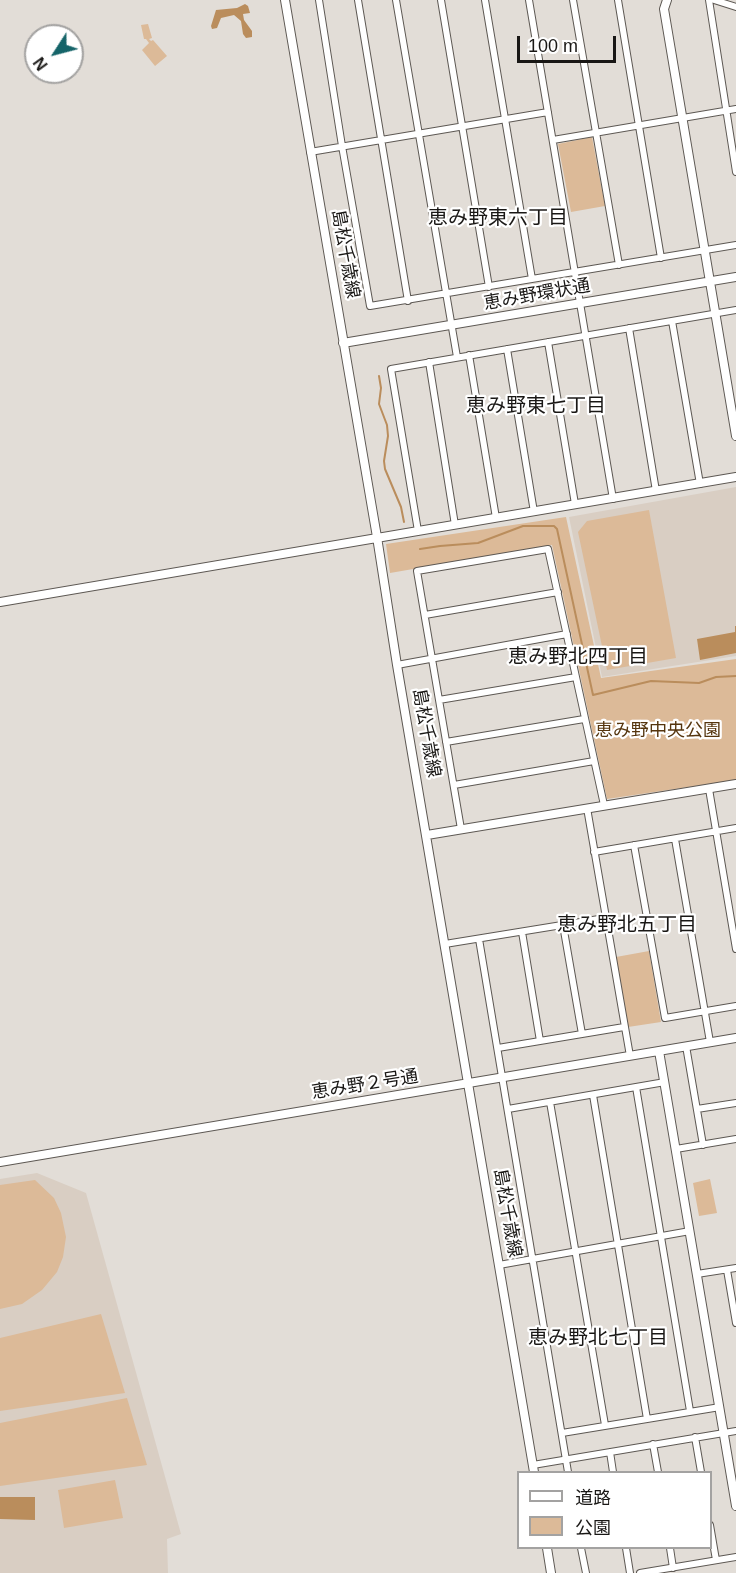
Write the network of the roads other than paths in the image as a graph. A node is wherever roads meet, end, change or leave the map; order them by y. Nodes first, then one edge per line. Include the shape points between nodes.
1 (285, 0) edge
2 (319, 0) edge
3 (358, 0) edge
4 (396, 0) edge
5 (441, 0) edge
6 (485, 0) edge
7 (529, 0) edge
8 (573, 0) edge
9 (618, 0) edge
10 (667, 0) edge
11 (709, 0) edge
12 (714, 0) edge
13 (736, 7) edge
14 (736, 109) edge
15 (725, 111) junction
16 (548, 112) junction
17 (682, 118) junction
18 (505, 119) junction
19 (639, 126) junction
20 (461, 127) junction
21 (596, 133) junction
22 (418, 134) junction
23 (380, 140) junction
24 (553, 140) junction
25 (342, 147) junction
26 (310, 152) junction
27 (736, 172) edge
28 (736, 245) edge
29 (705, 250) junction
30 (661, 258) junction
31 (619, 265) junction
32 (575, 273) junction
33 (736, 278) edge
34 (532, 279) junction
35 (711, 282) junction
36 (489, 287) junction
37 (446, 294) junction
38 (408, 301) junction
39 (580, 304) junction
40 (736, 310) edge
41 (716, 313) junction
42 (672, 321) junction
43 (451, 326) junction
44 (629, 328) junction
45 (586, 335) junction
46 (548, 342) junction
47 (343, 344) junction
48 (507, 349) junction
49 (469, 355) junction
50 (457, 357) junction
51 (429, 362) junction
52 (736, 436) edge
53 (736, 477) edge
54 (699, 484) junction
55 (656, 491) junction
56 (613, 499) junction
57 (575, 504) junction
58 (534, 512) junction
59 (496, 518) junction
60 (455, 525) junction
61 (418, 531) junction
62 (377, 537) junction
63 (558, 592) junction
64 (0, 602) edge
65 (425, 615) junction
66 (567, 634) junction
67 (432, 657) junction
68 (397, 665) junction
69 (576, 676) junction
70 (439, 700) junction
71 (584, 719) junction
72 (446, 742) junction
73 (594, 761) junction
74 (736, 784) edge
75 (454, 785) junction
76 (709, 789) junction
77 (604, 805) junction
78 (587, 808) junction
79 (736, 828) edge
80 (461, 829) junction
81 (715, 832) junction
82 (427, 835) junction
83 (675, 838) junction
84 (634, 845) junction
85 (594, 852) junction
86 (605, 918) junction
87 (563, 925) junction
88 (522, 932) junction
89 (479, 939) junction
90 (445, 944) junction
91 (736, 949) edge
92 (736, 1006) edge
93 (705, 1012) junction
94 (624, 1027) junction
95 (582, 1034) junction
96 (736, 1038) edge
97 (540, 1041) junction
98 (710, 1042) junction
99 (686, 1046) junction
100 (498, 1048) junction
101 (659, 1051) junction
102 (630, 1056) junction
103 (502, 1078) junction
104 (665, 1082) junction
105 (468, 1084) junction
106 (636, 1087) junction
107 (593, 1095) junction
108 (550, 1102) junction
109 (736, 1103) edge
110 (508, 1109) junction
111 (697, 1109) junction
112 (736, 1139) edge
113 (703, 1145) junction
114 (676, 1149) junction
115 (0, 1162) edge
116 (690, 1232) junction
117 (661, 1236) junction
118 (618, 1245) junction
119 (575, 1251) junction
120 (533, 1259) junction
121 (499, 1265) junction
122 (736, 1268) edge
123 (727, 1270) junction
124 (698, 1274) junction
125 (736, 1323) edge
126 (720, 1407) junction
127 (690, 1411) junction
128 (647, 1419) junction
129 (605, 1425) junction
130 (736, 1431) edge
131 (561, 1432) junction
132 (724, 1433) junction
133 (695, 1437) junction
134 (653, 1444) junction
135 (610, 1452) junction
136 (566, 1459) junction
137 (534, 1469) edge
138 (568, 1471) edge
139 (613, 1471) edge
140 (657, 1471) edge
141 (701, 1471) edge
142 (736, 1506) edge
143 (712, 1531) edge
144 (547, 1549) edge
145 (581, 1549) edge
146 (626, 1549) edge
147 (670, 1549) edge
148 (736, 1557) edge
149 (717, 1560) junction
150 (673, 1568) junction
151 (551, 1573) edge
152 (586, 1573) edge
153 (630, 1573) edge
154 (640, 1573) edge

1 - 26 street, 島松千歳線
2 - 25 street
3 - 23 street
4 - 22 street
5 - 20 street
6 - 18 street
7 - 16 street
8 - 21 street
9 - 19 street
10 - 17 street via 664,9
11 - 15 street
12 - 13 street
14 - 15 street
15 - 17 street
15 - 27 street
16 - 18 street
16 - 24 street
17 - 19 street
17 - 29 street
18 - 20 street
18 - 34 street
19 - 21 street
19 - 30 street
20 - 22 street
20 - 36 street
21 - 24 street
21 - 31 street
22 - 23 street
22 - 37 street
23 - 25 street
23 - 38 street
24 - 32 street
25 - 26 street
25 - 38 street via 370,306
26 - 47 street, 島松千歳線
28 - 29 street
29 - 30 street
29 - 35 street
30 - 31 street
31 - 32 street
32 - 34 street
32 - 39 street
33 - 35 street, 恵み野環状通
34 - 36 street
35 - 39 street, 恵み野環状通
35 - 41 street
36 - 37 street
37 - 38 street
37 - 43 street
39 - 43 street, 恵み野環状通
39 - 45 street
40 - 41 street
41 - 42 street
41 - 52 street
42 - 44 street
42 - 54 street
43 - 47 street, 恵み野環状通
43 - 50 street
44 - 45 street
44 - 55 street
45 - 46 street
45 - 56 street
46 - 48 street
46 - 57 street
47 - 62 street, 島松千歳線
48 - 49 street
48 - 58 street
49 - 50 street
49 - 59 street
50 - 51 street
51 - 60 street
51 - 61 street via 391,369
53 - 54 street
54 - 55 street
55 - 56 street
56 - 57 street
57 - 58 street
58 - 59 street
59 - 60 street
60 - 61 street
61 - 62 street
62 - 64 street
62 - 68 street, 島松千歳線
63 - 65 street
63 - 65 street via 548,549 537,550 417,572
63 - 66 street
65 - 67 street
66 - 67 street
66 - 69 street
67 - 68 street
67 - 70 street
68 - 82 street, 島松千歳線
69 - 70 street
69 - 71 street
70 - 72 street
71 - 72 street
71 - 73 street
72 - 75 street
73 - 75 street
73 - 77 street
74 - 76 street
75 - 80 street
76 - 77 street
76 - 81 street
77 - 78 street
78 - 80 street
78 - 85 street
79 - 81 street
80 - 82 street
81 - 83 street
81 - 91 street
82 - 90 street, 島松千歳線
83 - 84 street
83 - 93 street
84 - 85 street
84 - 93 street via 665,1018
85 - 86 street
86 - 87 street
86 - 94 street
87 - 88 street
87 - 95 street
88 - 89 street
88 - 97 street
89 - 90 street
89 - 100 street
90 - 105 street, 島松千歳線
92 - 93 street
93 - 98 street
94 - 95 street
94 - 102 street
95 - 97 street
96 - 98 street, 恵み野２号通
97 - 100 street
98 - 99 street, 恵み野２号通
99 - 101 street, 恵み野２号通
99 - 111 street
100 - 103 street
101 - 102 street, 恵み野２号通
101 - 104 street
102 - 103 street, 恵み野２号通
103 - 105 street, 恵み野２号通
103 - 110 street
104 - 106 street
104 - 114 street
105 - 115 street, 恵み野２号通
105 - 121 street, 島松千歳線
106 - 107 street
106 - 117 street
107 - 108 street
107 - 118 street
108 - 110 street
108 - 119 street
109 - 111 street
110 - 120 street
111 - 113 street
112 - 113 street
113 - 114 street
114 - 116 street
116 - 117 street
116 - 124 street
117 - 118 street
117 - 127 street
118 - 119 street
118 - 128 street
119 - 120 street
119 - 129 street
120 - 121 street
120 - 131 street
121 - 137 street, 島松千歳線
122 - 123 street
123 - 124 street
123 - 125 street
124 - 126 street
126 - 127 street
126 - 132 street
127 - 128 street
128 - 129 street
129 - 131 street
130 - 132 street
131 - 136 street
132 - 133 street
132 - 142 street
133 - 134 street
133 - 141 street
134 - 135 street
134 - 140 street
135 - 136 street
135 - 139 street
136 - 137 street
136 - 138 street
143 - 149 street
144 - 151 street
145 - 152 street
146 - 153 street
147 - 150 street
148 - 149 street
149 - 150 street
150 - 154 street

